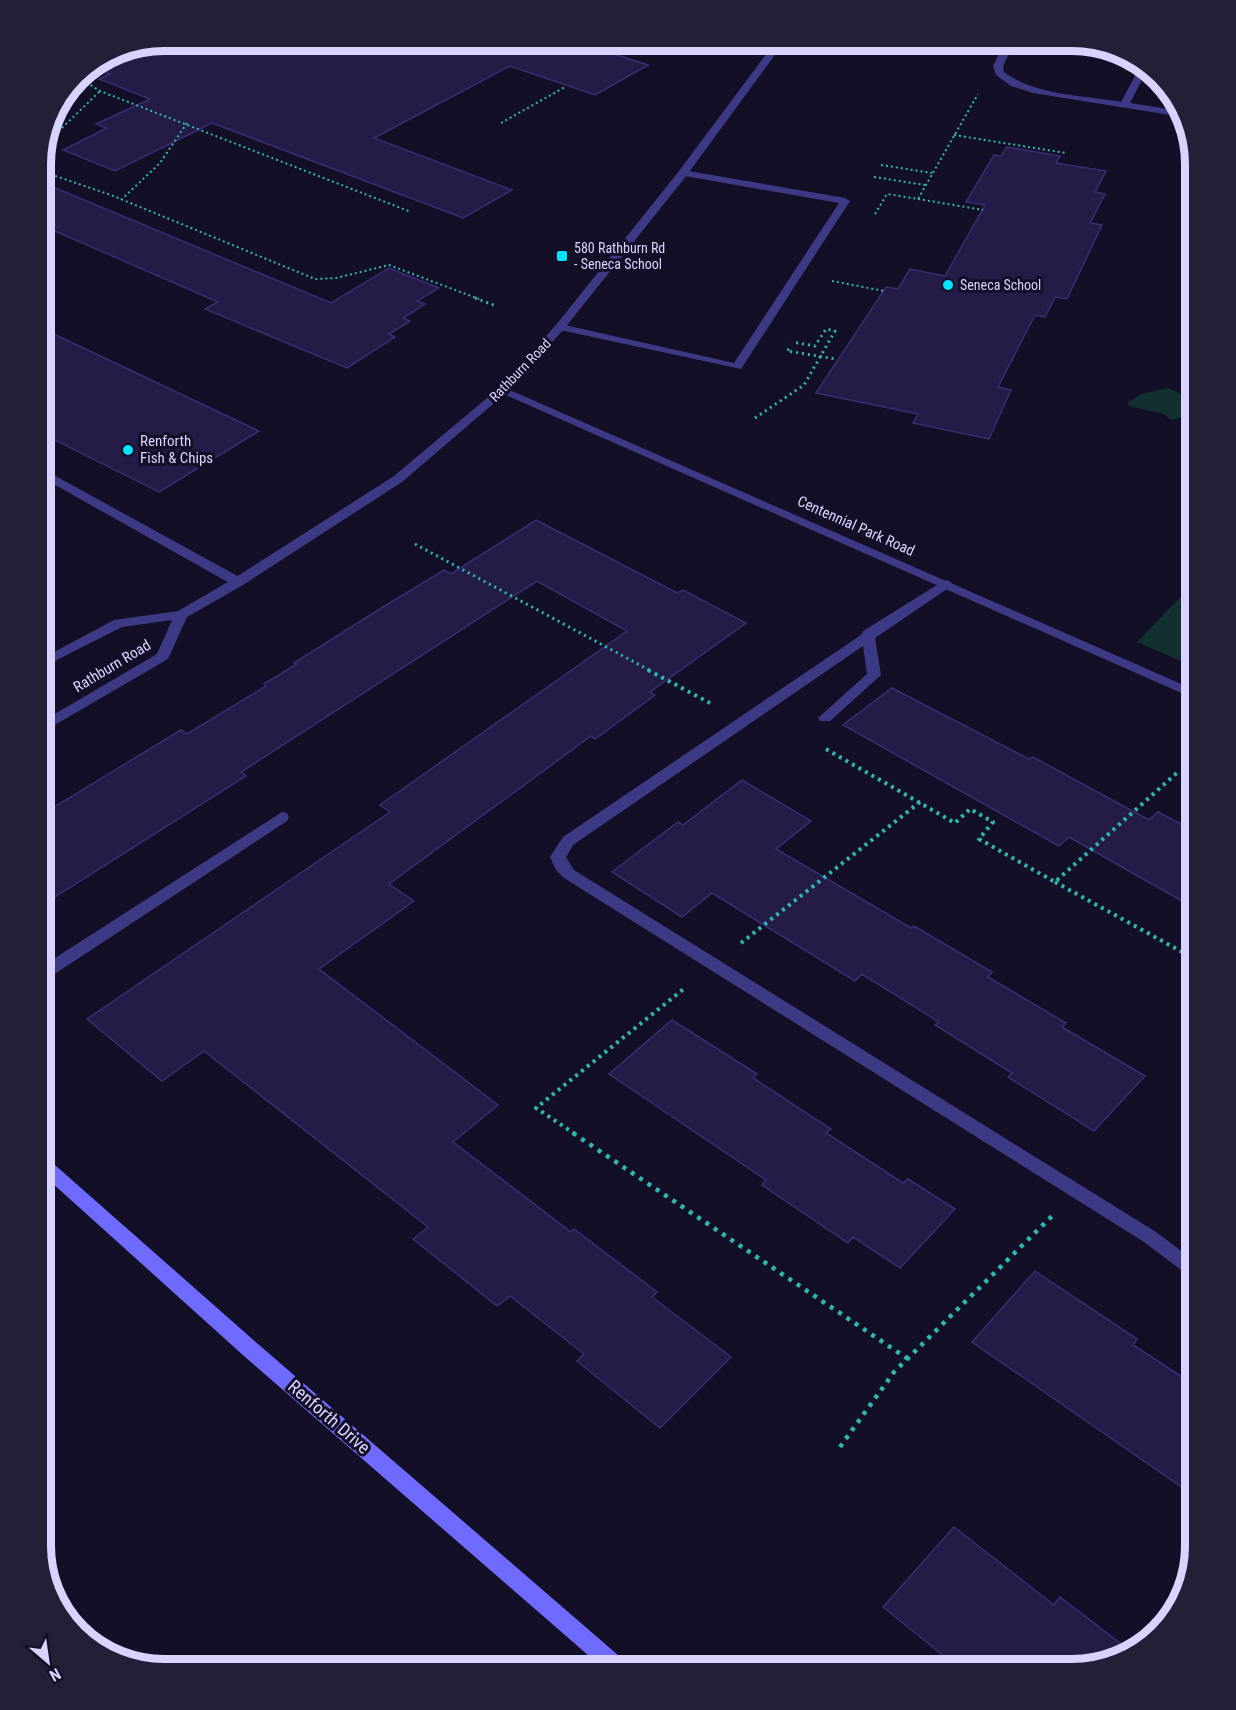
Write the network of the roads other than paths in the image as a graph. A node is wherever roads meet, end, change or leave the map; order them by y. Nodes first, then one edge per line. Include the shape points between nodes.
1 (773, 51) edge
2 (1005, 51) edge
3 (1141, 74) edge
4 (1125, 104) junction
5 (1172, 112) edge
6 (682, 173) junction
7 (560, 327) junction
8 (503, 390) junction
9 (51, 478) edge
10 (238, 582) junction
11 (945, 584) junction
12 (181, 615) junction
13 (868, 634) junction
14 (51, 659) edge
15 (1185, 690) edge
16 (825, 718) dead end
17 (51, 722) edge
18 (282, 816) dead end
19 (51, 968) edge
20 (51, 1172) edge
21 (1185, 1262) edge
22 (607, 1659) edge

1 - 6 street, Rathburn Road
2 - 4 street via 999,73 1014,84 1036,92
3 - 4 street
4 - 5 street
6 - 7 street, Rathburn Road
6 - 7 street via 845,201 737,367
7 - 8 street, Rathburn Road
8 - 10 street, Rathburn Road via 398,479
8 - 11 street, Centennial Park Road
9 - 10 street
10 - 12 street, Rathburn Road
11 - 13 street
11 - 15 street, Centennial Park Road
12 - 14 street, Rathburn Road via 119,623
12 - 17 street, Rathburn Road via 163,656
13 - 16 street via 874,675
13 - 21 street via 568,841 558,857 561,866
18 - 19 street
20 - 22 main road, Renforth Drive

